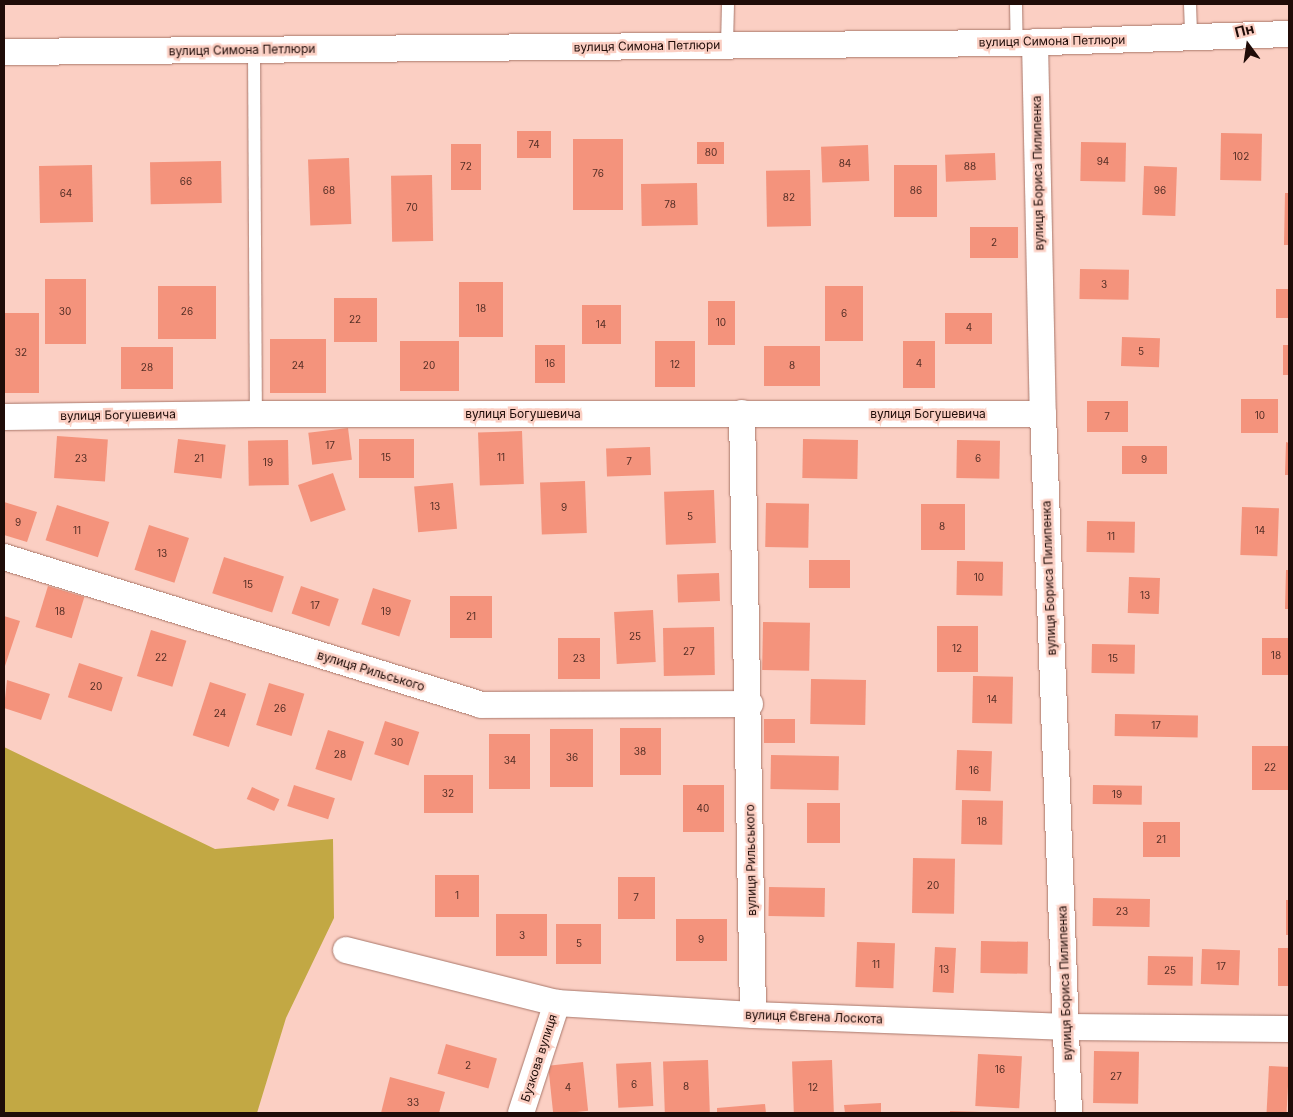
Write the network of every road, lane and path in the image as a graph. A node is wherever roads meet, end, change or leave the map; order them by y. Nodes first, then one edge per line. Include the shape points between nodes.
1 (728, 4) edge
2 (1016, 4) edge
3 (1190, 4) edge
4 (1289, 34) edge
5 (1191, 37) junction
6 (1026, 42) junction
7 (727, 45) junction
8 (254, 50) junction
9 (4, 52) edge
10 (256, 414) junction
11 (742, 414) junction
12 (1043, 414) junction
13 (4, 417) edge
14 (4, 557) edge
15 (750, 704) junction
16 (346, 950) dead end
17 (557, 1003) junction
18 (753, 1015) junction
19 (1068, 1027) junction
20 (1289, 1029) edge
21 (521, 1113) edge
22 (1069, 1113) edge

1 - 7 lane
2 - 6 lane
3 - 5 lane
4 - 5 street, вулиця Симона Петлюри
5 - 6 street, вулиця Симона Петлюри
6 - 7 street, вулиця Симона Петлюри
6 - 12 street, вулиця Бориса Пилипенка
7 - 8 street, вулиця Симона Петлюри
8 - 9 street, вулиця Симона Петлюри
8 - 10 lane
10 - 11 street, вулиця Богушевича
10 - 13 street, вулиця Богушевича
11 - 12 street, вулиця Богушевича
11 - 15 street, вулиця Рильського
12 - 19 street, вулиця Бориса Пилипенка
14 - 15 street, вулиця Рильського via 481,705
15 - 18 street, вулиця Рильського
16 - 17 street, вулиця Євгена Лоскота
17 - 18 street, вулиця Євгена Лоскота
17 - 21 street, Бузкова вулиця
18 - 19 street, вулиця Євгена Лоскота
19 - 20 street, вулиця Євгена Лоскота
19 - 22 street, вулиця Бориса Пилипенка

